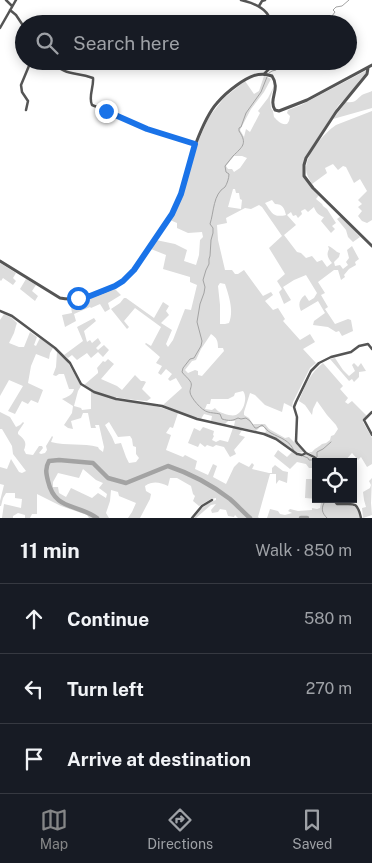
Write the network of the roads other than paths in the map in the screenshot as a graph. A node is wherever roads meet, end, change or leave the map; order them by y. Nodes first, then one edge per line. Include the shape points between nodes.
1 (6, 0) edge
2 (16, 0) edge
3 (242, 0) edge
4 (265, 0) edge
5 (12, 6) junction
6 (259, 6) junction
7 (10, 10) junction
8 (16, 15) edge
9 (269, 15) edge
10 (0, 28) edge
11 (372, 65) edge
12 (368, 68) junction
13 (27, 70) edge
14 (61, 70) edge
15 (269, 70) edge
16 (266, 75) junction
17 (26, 110) dead end
18 (195, 144) junction
19 (372, 246) edge
20 (0, 261) edge
21 (0, 311) edge
22 (372, 349) edge
23 (372, 412) edge
24 (372, 435) edge
25 (306, 453) junction
26 (315, 458) edge
27 (212, 500) dead end
28 (349, 503) edge
29 (192, 518) edge
30 (362, 518) edge

1 - 5 street
2 - 5 street
3 - 6 street
4 - 6 street
5 - 7 street
6 - 9 street
7 - 8 street
7 - 10 street
11 - 12 street
12 - 16 street via 279,111 272,106 276,84 272,76
12 - 19 street via 367,74 310,150 304,169 313,188
13 - 17 street via 21,85 28,101
14 - 18 street via 92,78 92,106 147,129
15 - 16 street
16 - 18 street via 248,78 219,100
18 - 20 street via 172,214 134,270 115,286 90,296 60,298
21 - 25 street via 12,316 55,348 70,363 81,384 94,392 162,406 197,420 264,434 297,454
22 - 25 street via 368,344 363,345 322,361 311,371 294,408 296,441
23 - 24 street via 364,420
25 - 26 street
27 - 29 street
28 - 30 street via 356,506

